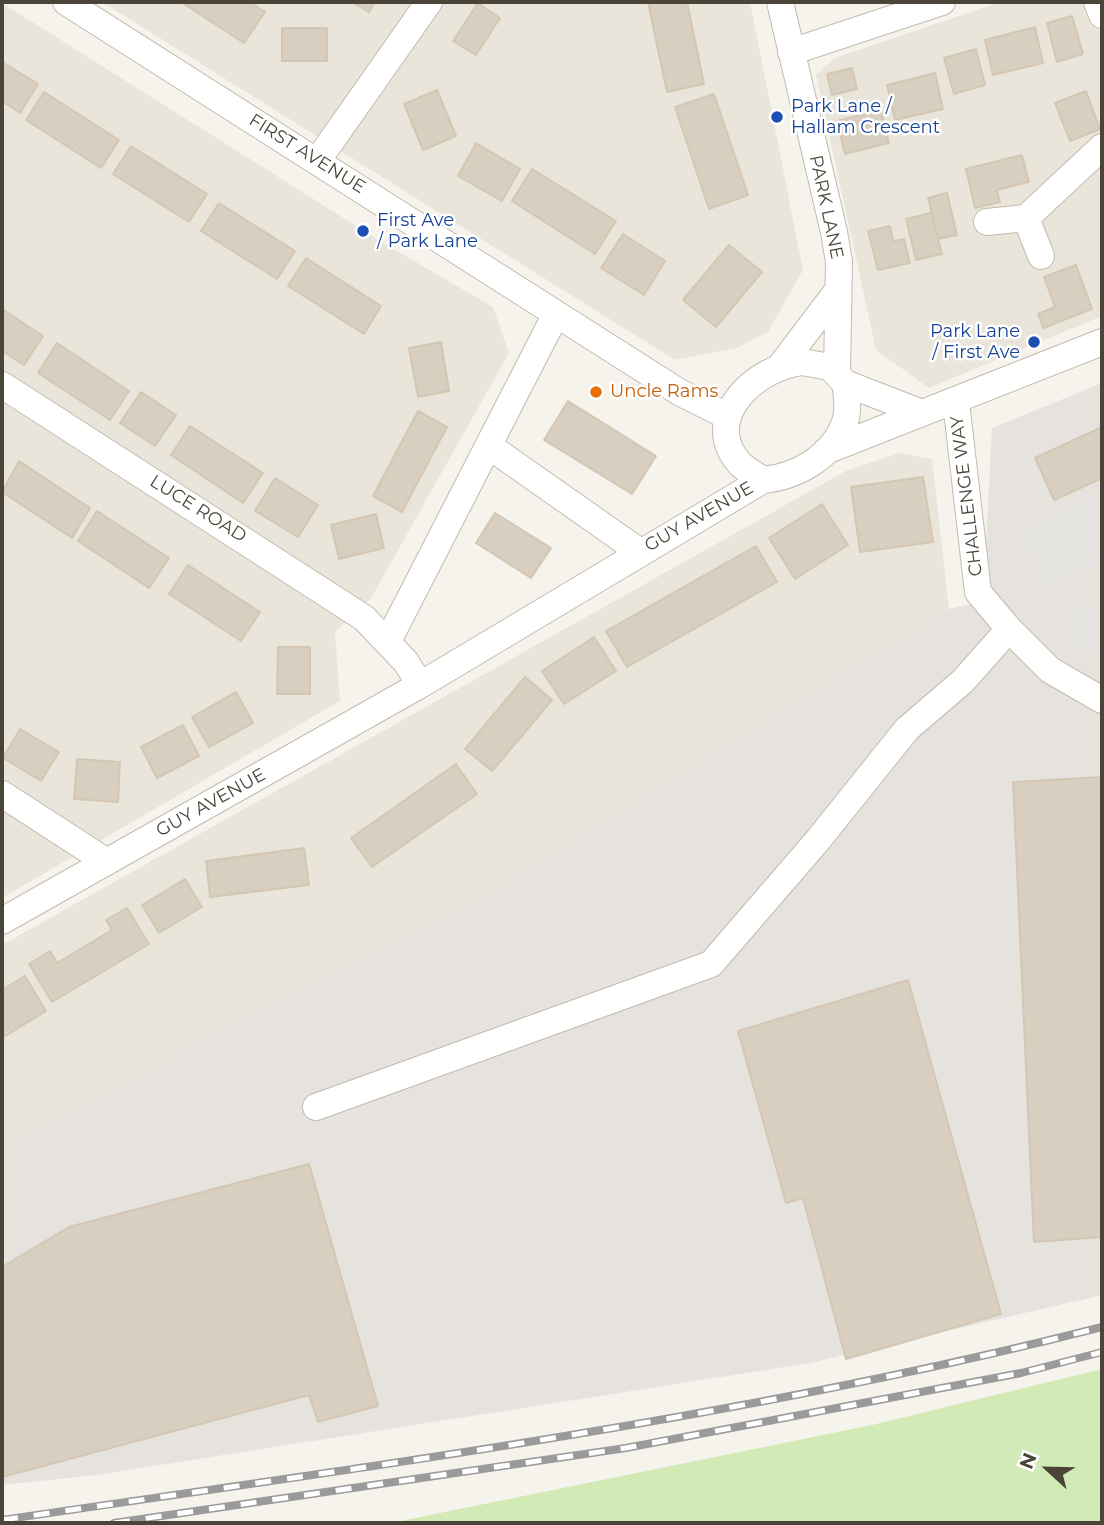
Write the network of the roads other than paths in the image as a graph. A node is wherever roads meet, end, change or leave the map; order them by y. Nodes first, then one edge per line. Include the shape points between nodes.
1 (66, 2) edge
2 (429, 2) edge
3 (779, 2) edge
4 (942, 2) edge
5 (1097, 2) edge
6 (1102, 15) edge
7 (791, 52) junction
8 (1102, 147) edge
9 (318, 160) junction
10 (1026, 218) junction
11 (987, 222) dead end
12 (1041, 256) dead end
13 (838, 290) junction
14 (556, 314) junction
15 (1102, 342) edge
16 (782, 364) junction
17 (841, 378) junction
18 (2, 385) edge
19 (956, 402) junction
20 (922, 413) junction
21 (727, 416) junction
22 (489, 446) junction
23 (826, 451) junction
24 (763, 480) junction
25 (640, 552) junction
26 (1009, 629) junction
27 (388, 641) junction
28 (421, 685) junction
29 (1102, 700) edge
30 (2, 794) edge
31 (107, 862) junction
32 (2, 921) edge
33 (316, 1107) dead end

1 - 9 street, FIRST AVENUE
2 - 9 street
3 - 7 street, PARK LANE
4 - 7 street
5 - 6 street
7 - 13 street, PARK LANE via 835,232
8 - 10 street
9 - 14 street, FIRST AVENUE
10 - 11 street
10 - 12 street
13 - 16 street
13 - 17 street, PARK LANE
14 - 21 street, FIRST AVENUE via 679,392
14 - 22 street
15 - 19 street
16 - 17 street via 802,362 830,368
16 - 21 street via 743,390
17 - 20 street
17 - 23 street via 845,422
18 - 27 street, LUCE ROAD via 331,594
19 - 20 street
19 - 26 street, CHALLENGE WAY via 978,592
20 - 23 street
21 - 24 street via 724,427 731,449 741,464
22 - 25 street
22 - 27 street
23 - 24 street via 787,478
24 - 25 street, GUY AVENUE
25 - 28 street, GUY AVENUE
26 - 29 street, CHALLENGE WAY via 1050,670
26 - 33 street via 963,681 907,729 711,964
27 - 28 street
28 - 31 street, GUY AVENUE
30 - 31 street
31 - 32 street, GUY AVENUE

